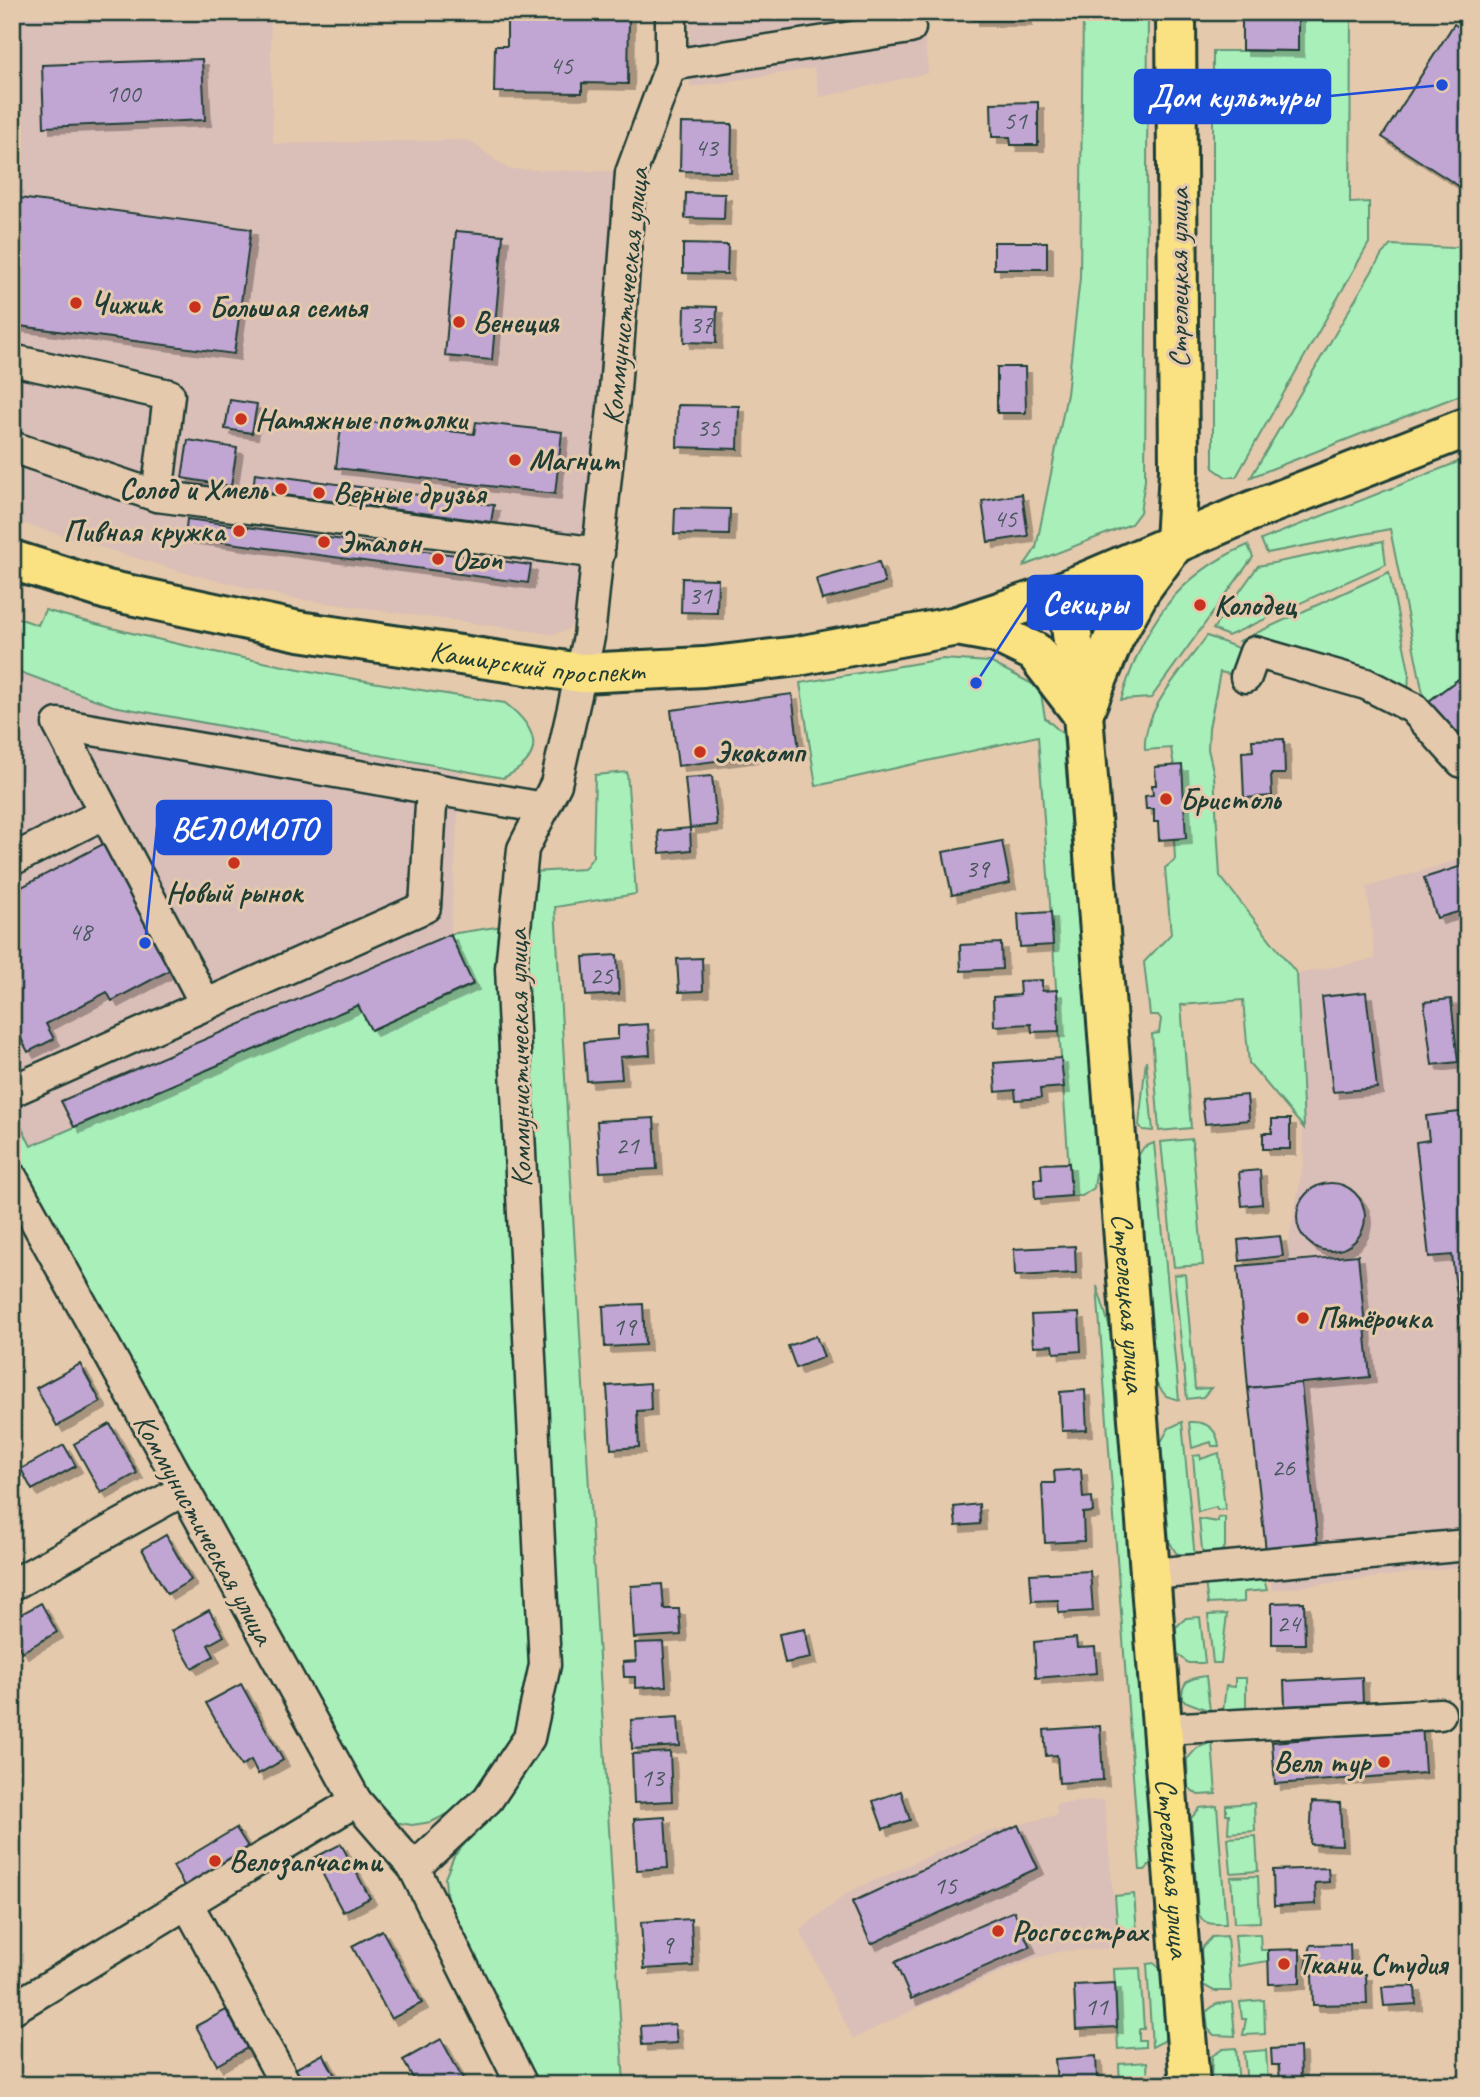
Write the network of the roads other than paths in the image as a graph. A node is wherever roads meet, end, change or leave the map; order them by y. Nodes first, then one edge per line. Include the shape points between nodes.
1 (671, 12) edge
2 (1176, 12) edge
3 (910, 28) dead end
4 (671, 65) junction
5 (12, 360) edge
6 (1468, 427) edge
7 (12, 447) edge
8 (157, 496) junction
9 (1175, 543) junction
10 (599, 553) junction
11 (12, 560) edge
12 (1066, 590) junction
13 (957, 626) junction
14 (581, 673) junction
15 (1246, 677) dead end
16 (1083, 714) junction
17 (1468, 762) edge
18 (432, 788) junction
19 (544, 808) junction
20 (105, 813) junction
21 (12, 860) edge
22 (206, 1005) junction
23 (12, 1091) edge
24 (12, 1178) edge
25 (182, 1491) junction
26 (1468, 1545) edge
27 (1152, 1574) junction
28 (12, 1585) edge
29 (1440, 1714) dead end
30 (1164, 1729) junction
31 (356, 1801) junction
32 (414, 1868) junction
33 (187, 1903) junction
34 (12, 2009) edge
35 (286, 2085) edge
36 (522, 2085) edge
37 (1190, 2085) edge

1 - 4 street, Коммунистическая улица
2 - 9 main road, Стрелецкая улица via 1179,470
3 - 4 street
4 - 10 street, Коммунистическая улица via 631,173
5 - 8 street via 169,394
6 - 9 main road
7 - 8 street
8 - 10 street
9 - 12 main road, Каширский проспект
9 - 16 main road, Стрелецкая улица via 1114,638
10 - 14 street, Коммунистическая улица
11 - 14 main road, Каширский проспект via 107,590 299,631
12 - 13 main road, Каширский проспект
12 - 16 main road
13 - 14 main road, Каширский проспект via 798,656 704,667
13 - 16 main road via 996,633 1035,652
14 - 19 street, Коммунистическая улица via 556,784
15 - 17 street via 1255,652 1366,684 1413,708 1462,762
16 - 27 main road, Стрелецкая улица
18 - 19 street
18 - 20 street via 58,724
18 - 22 street via 425,907
19 - 32 street, Коммунистическая улица via 523,849 511,968 545,1665 529,1738 488,1799
20 - 21 street
20 - 22 street
22 - 23 street
24 - 25 street, Коммунистическая улица
25 - 28 street
25 - 31 street, Коммунистическая улица
26 - 27 street
27 - 30 main road, Стрелецкая улица
29 - 30 street
30 - 37 main road, Стрелецкая улица
31 - 32 street, Коммунистическая улица
31 - 33 street
32 - 36 street, Коммунистическая улица
33 - 34 street
33 - 35 street

